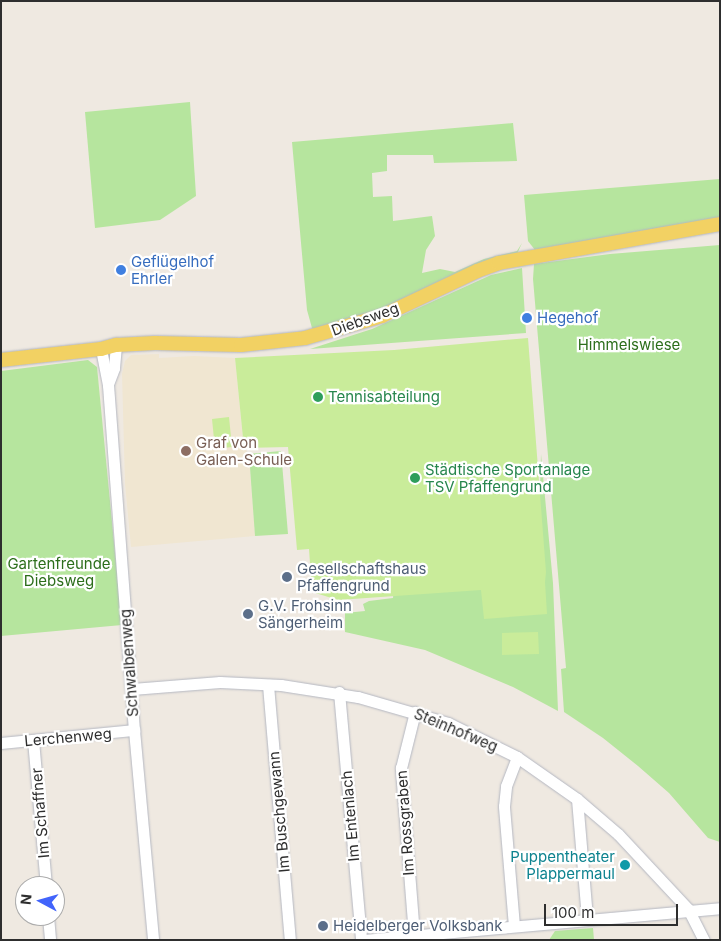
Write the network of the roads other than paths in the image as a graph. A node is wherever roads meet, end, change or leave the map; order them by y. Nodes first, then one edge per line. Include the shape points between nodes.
1 (720, 224) edge
2 (116, 345) junction
3 (102, 352) junction
4 (1, 360) edge
5 (108, 386) junction
6 (268, 685) junction
7 (132, 689) junction
8 (339, 692) junction
9 (415, 712) junction
10 (134, 730) junction
11 (33, 740) junction
12 (1, 743) edge
13 (517, 757) junction
14 (577, 799) junction
15 (45, 876) edge
16 (720, 908) edge
17 (688, 909) junction
18 (587, 919) junction
19 (49, 926) edge
20 (514, 926) junction
21 (414, 936) junction
22 (50, 940) edge
23 (153, 940) edge
24 (290, 940) edge
25 (362, 940) edge
26 (704, 940) edge

1 - 2 main road, Diebsweg via 499,263 382,316 305,338 242,345
2 - 3 main road, Diebsweg
2 - 5 street, Schwalbenweg
3 - 4 main road, Diebsweg
3 - 5 street, Schwalbenweg
5 - 7 street, Schwalbenweg
6 - 7 street, Steinhofweg via 220,682
6 - 8 street, Steinhofweg
6 - 24 street, Im Buschgewann
7 - 10 street, Schwalbenweg
8 - 9 street, Steinhofweg
8 - 25 street, Im Entenlach
9 - 13 street, Steinhofweg via 448,723
9 - 21 street, Im Rossgraben via 401,768
10 - 11 street, Lerchenweg
10 - 23 street, Schwalbenweg
11 - 12 street, Lerchenweg
11 - 15 street, Im Schaffner
13 - 14 street, Steinhofweg
13 - 20 street via 506,786 504,806
14 - 17 street, Steinhofweg via 618,834
14 - 18 street
16 - 17 street
17 - 18 street
17 - 26 street, Steinhofweg
18 - 20 street
19 - 22 street
20 - 21 street
21 - 25 street

